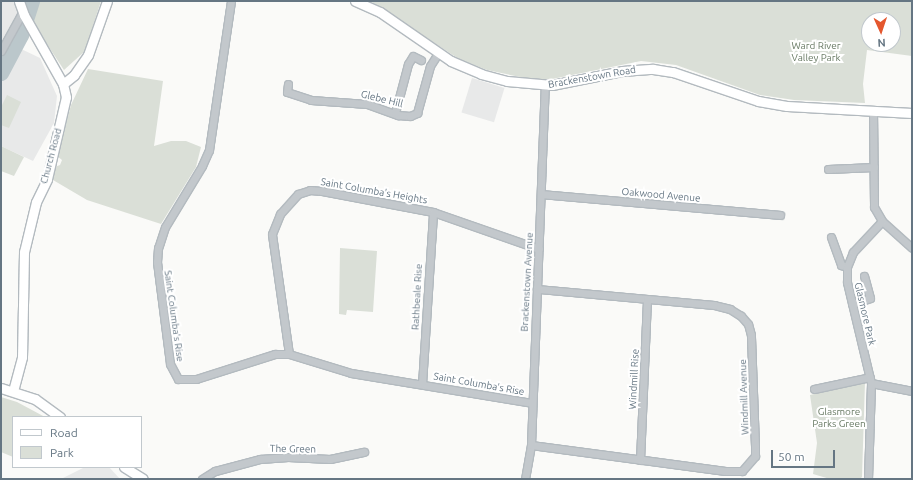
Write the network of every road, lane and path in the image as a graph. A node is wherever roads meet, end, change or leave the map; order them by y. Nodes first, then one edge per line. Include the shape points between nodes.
1 (19, 1) edge
2 (107, 1) edge
3 (231, 1) edge
4 (355, 1) edge
5 (23, 13) junction
6 (1, 51) edge
7 (438, 53) junction
8 (421, 60) dead end
9 (63, 84) junction
10 (288, 84) dead end
11 (545, 85) junction
12 (873, 110) junction
13 (395, 113) junction
14 (912, 113) edge
15 (874, 167) junction
16 (828, 169) dead end
17 (541, 194) junction
18 (434, 212) junction
19 (780, 215) dead end
20 (882, 220) junction
21 (831, 236) dead end
22 (912, 248) edge
23 (539, 249) junction
24 (847, 267) junction
25 (864, 276) dead end
26 (537, 289) junction
27 (647, 298) junction
28 (852, 304) junction
29 (289, 354) junction
30 (870, 380) junction
31 (422, 384) junction
32 (1, 388) edge
33 (814, 389) dead end
34 (13, 391) junction
35 (912, 391) edge
36 (532, 403) junction
37 (59, 416) edge
38 (531, 445) junction
39 (364, 452) dead end
40 (640, 460) junction
41 (126, 468) edge
42 (143, 479) edge
43 (202, 479) edge
44 (525, 479) edge
45 (868, 479) edge

1 - 5 street, Church Road
2 - 9 street via 88,55 74,75
3 - 29 street, Saint Columba's Rise via 208,150 202,166 165,227 158,248 157,262 170,364 178,379 196,379 275,354
4 - 7 street, Brackenstown Road via 380,12
5 - 6 street
5 - 9 street, Church Road
7 - 11 street, Brackenstown Road via 481,74
7 - 13 street, Glebe Hill via 430,66 417,113 410,116
8 - 13 street via 413,56 408,64
9 - 34 street, Church Road via 66,104 47,179 36,202 24,252 22,348
10 - 13 street, Glebe Hill via 287,92 311,100 349,102
11 - 12 street, Brackenstown Road via 622,71 653,69 673,72 758,101 820,109
11 - 17 street, Brackenstown Avenue
12 - 14 street, Brackenstown Road
12 - 15 street
15 - 16 street
15 - 20 street via 874,207
17 - 19 street, Oakwood Avenue
17 - 23 street, Brackenstown Avenue
18 - 23 street, Saint Columba's Heights
18 - 29 street, Saint Columba's Heights via 310,190 298,194 288,202 274,225 272,234
18 - 31 street, Rathbeale Rise
20 - 22 street
20 - 24 street via 853,252
21 - 24 street via 841,265
23 - 26 street, Brackenstown Avenue
24 - 28 street, Glasmore Park via 847,282
25 - 28 street via 870,298
26 - 27 street, Windmill Avenue
26 - 36 street, Brackenstown Avenue
27 - 40 street, Windmill Rise
27 - 40 street, Windmill Avenue via 730,309 748,324 751,334 755,456 742,471
28 - 30 street, Glasmore Park
29 - 31 street, Saint Columba's Rise via 352,373 390,381
30 - 33 street
30 - 35 street
30 - 45 street, Glasmore Park
31 - 36 street, Saint Columba's Rise
32 - 34 street
34 - 37 street via 35,399
36 - 38 street, Brackenstown Avenue
38 - 40 street, Windmill Avenue
38 - 44 street, Brackenstown Avenue
39 - 43 street, The Green via 330,459 260,459 215,471
41 - 42 street

